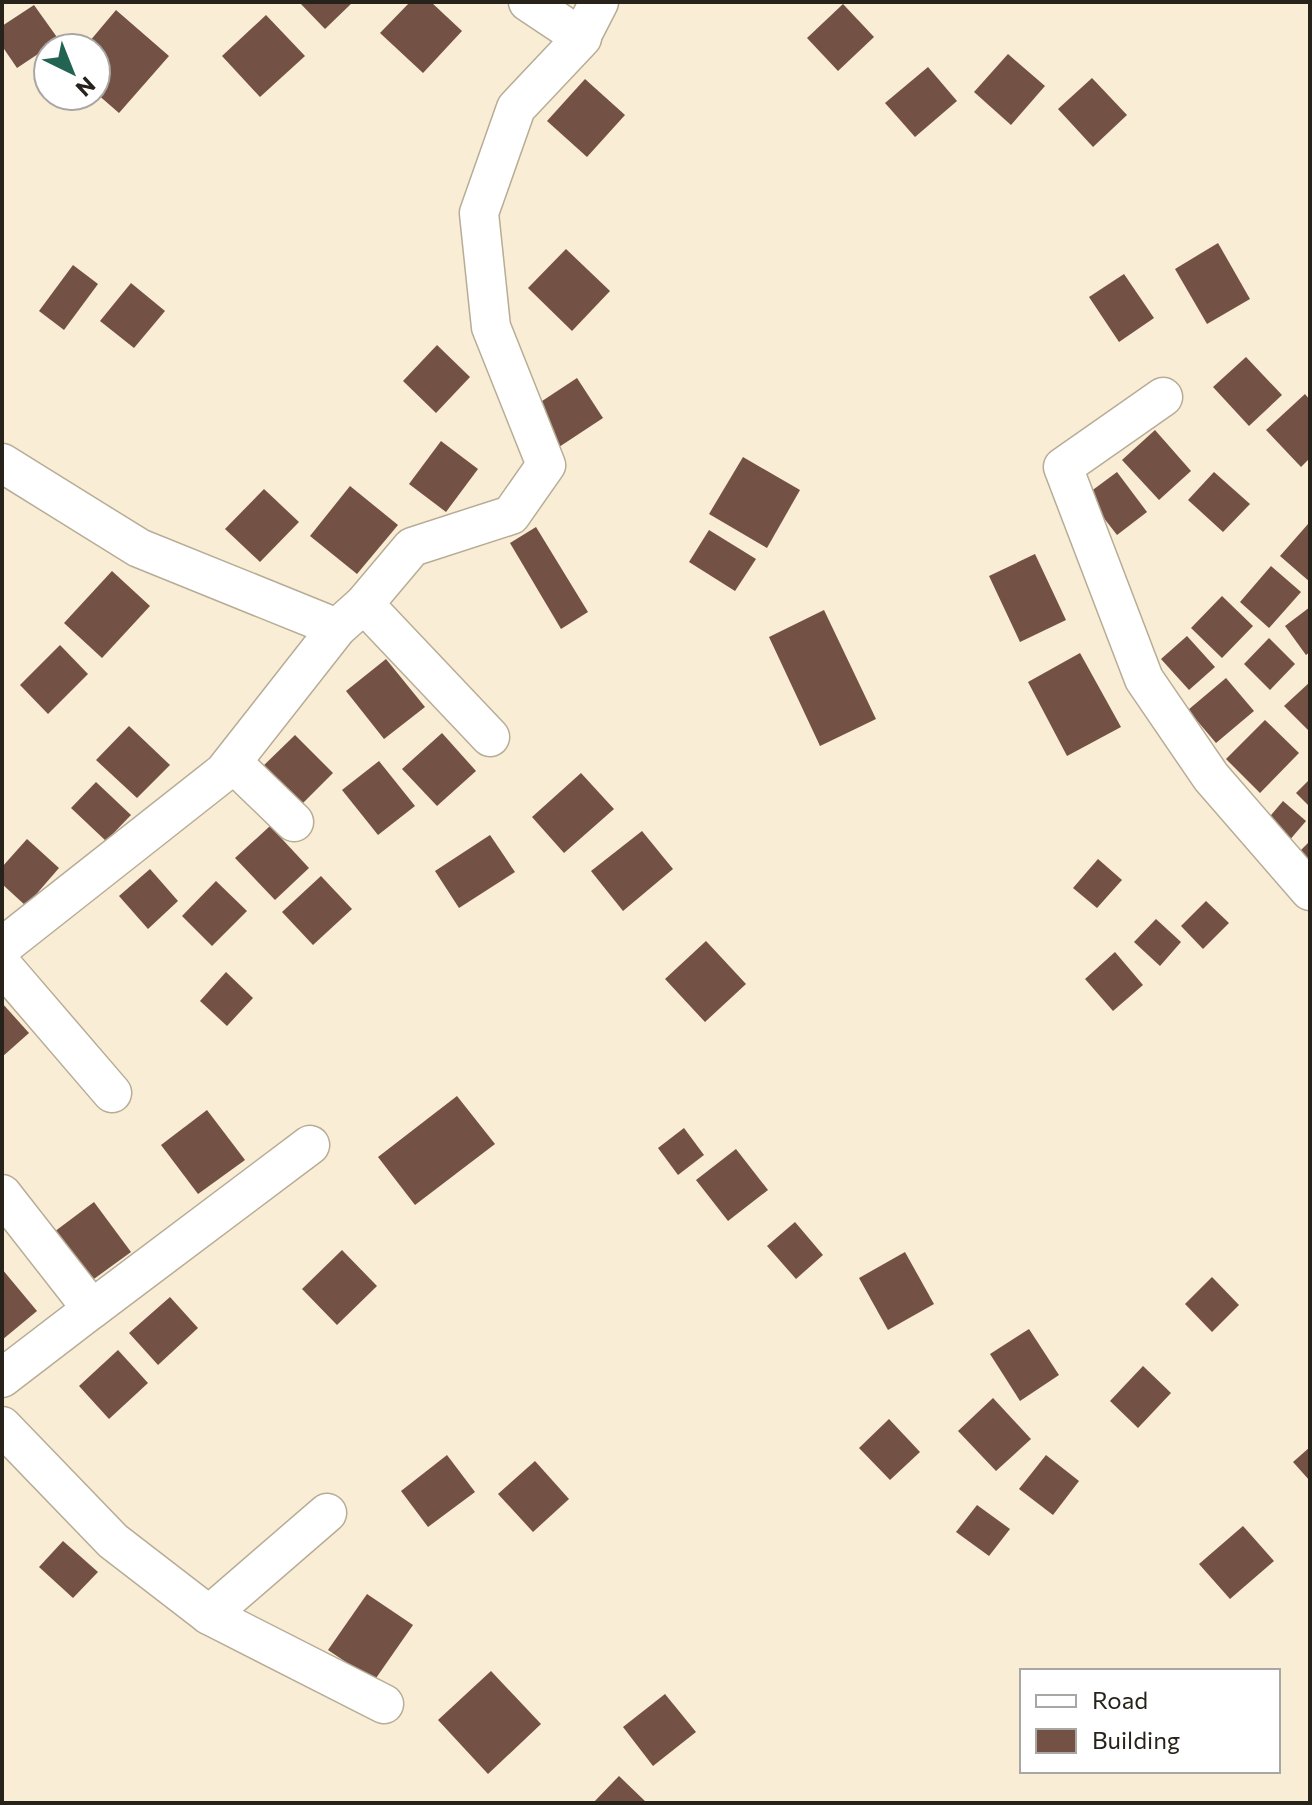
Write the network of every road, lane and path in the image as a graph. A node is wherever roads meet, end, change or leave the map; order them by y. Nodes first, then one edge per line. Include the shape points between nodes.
1 (528, 2) edge
2 (599, 2) edge
3 (581, 37) junction
4 (1163, 397) dead end
5 (2, 463) edge
6 (350, 616) junction
7 (490, 737) dead end
8 (233, 763) junction
9 (294, 822) dead end
10 (1310, 891) edge
11 (2, 947) edge
12 (2, 965) edge
13 (112, 1093) dead end
14 (310, 1145) dead end
15 (2, 1194) edge
16 (92, 1309) junction
17 (2, 1378) edge
18 (2, 1426) edge
19 (327, 1513) dead end
20 (209, 1615) junction
21 (384, 1704) dead end

1 - 3 street
2 - 3 street
3 - 6 street via 516,108 479,213 491,327 546,465 511,515 412,547
4 - 10 street via 1063,467 1144,679 1211,777
5 - 6 street via 139,548
6 - 7 street
6 - 8 street
8 - 9 street
8 - 11 street
12 - 13 street
14 - 16 street
15 - 16 street
16 - 17 street
18 - 20 street via 113,1541
19 - 20 street
20 - 21 street

